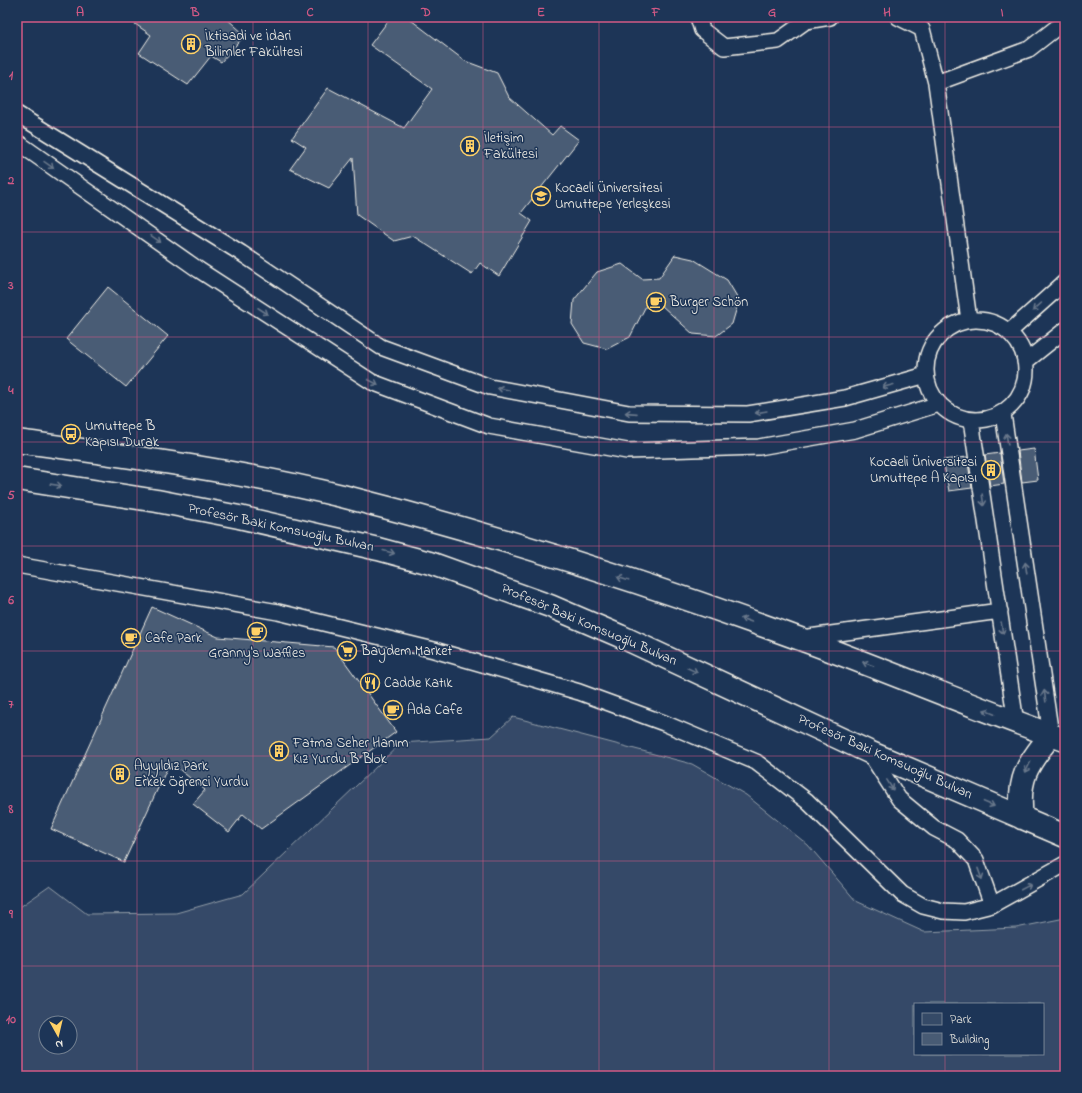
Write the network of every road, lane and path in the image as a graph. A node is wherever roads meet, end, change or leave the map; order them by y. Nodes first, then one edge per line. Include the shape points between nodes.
1 (698, 17) edge
2 (830, 17) edge
3 (898, 17) edge
4 (803, 19) edge
5 (1065, 22) edge
6 (936, 84) junction
7 (17, 114) edge
8 (17, 142) edge
9 (1065, 282) edge
10 (970, 320) junction
11 (1065, 330) edge
12 (1009, 332) junction
13 (1026, 362) junction
14 (926, 375) junction
15 (939, 404) junction
16 (1003, 414) junction
17 (971, 420) junction
18 (17, 441) edge
19 (17, 479) edge
20 (17, 565) edge
21 (1000, 611) junction
22 (799, 638) junction
23 (1016, 723) junction
24 (1058, 738) edge
25 (869, 752) junction
26 (1022, 818) junction
27 (1065, 836) edge
28 (1065, 864) edge
29 (992, 905) junction

1 - 4 lane via 702,30 724,47 778,41
2 - 4 lane
3 - 6 lane via 922,29
5 - 6 lane via 1029,49
6 - 10 lane
14 -> 7 lane via 845,398 748,414 629,413 490,387 381,347 241,253
8 -> 15 lane via 200,270 372,382 489,426 627,451 759,447 855,430
9 -> 12 lane
10 - 12 lane via 994,323
10 - 14 lane via 945,330 934,342 927,358
11 - 13 lane
12 - 13 lane
13 - 16 lane via 1025,378 1020,392 1013,405
14 - 15 lane
15 - 17 lane via 951,413
16 - 17 lane
24 -> 16 lane
17 -> 21 lane
22 -> 18 highway via 541,552 340,496 181,464
19 -> 25 highway, Profesör Baki Komsuoğlu Bulvarı via 239,517 430,563 557,609
20 - 29 lane via 278,612 434,650 579,692 664,723 756,762 807,801 902,894 923,906 943,911 964,912
21 - 22 lane
21 -> 23 lane
23 -> 22 highway
23 - 24 highway
24 -> 26 highway via 1028,766 1022,782 1020,799
25 -> 26 highway, Profesör Baki Komsuoğlu Bulvarı
25 -> 29 lane via 899,799 934,828 957,840 976,860
26 - 27 highway, Profesör Baki Komsuoğlu Bulvarı
29 -> 28 lane

